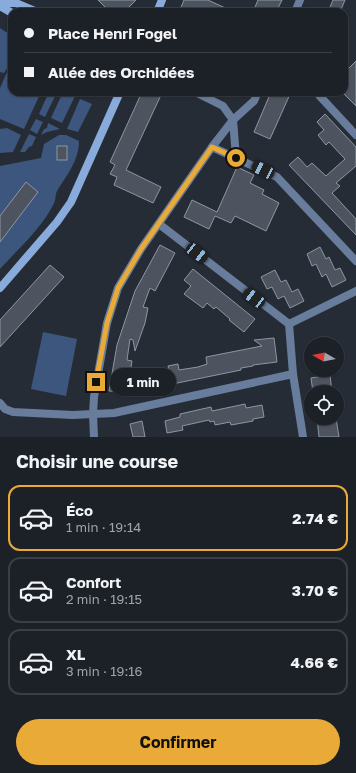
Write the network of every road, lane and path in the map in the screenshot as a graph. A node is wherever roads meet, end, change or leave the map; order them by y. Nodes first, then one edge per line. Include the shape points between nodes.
1 (25, 0) edge
2 (0, 3) edge
3 (28, 8) edge
4 (31, 8) edge
5 (118, 96) edge
6 (203, 96) edge
7 (256, 96) edge
8 (320, 96) edge
9 (233, 120) junction
10 (356, 135) edge
11 (212, 147) junction
12 (236, 158) junction
13 (159, 224) junction
14 (356, 261) edge
15 (0, 288) edge
16 (356, 291) edge
17 (289, 324) junction
18 (293, 374) junction
19 (0, 403) edge
20 (92, 414) junction
21 (94, 437) edge
22 (303, 437) edge

1 - 4 street
2 - 3 street via 16,3
5 - 15 street via 71,202
6 - 9 street via 223,106
7 - 9 street
8 - 10 street
9 - 11 street
9 - 12 street
11 - 12 street
11 - 13 street
12 - 14 street via 277,177
13 - 17 street
13 - 20 street via 118,288 107,323
16 - 17 street
17 - 18 street
18 - 20 street via 114,413
18 - 22 street
19 - 20 street via 5,409 13,412
20 - 21 street

